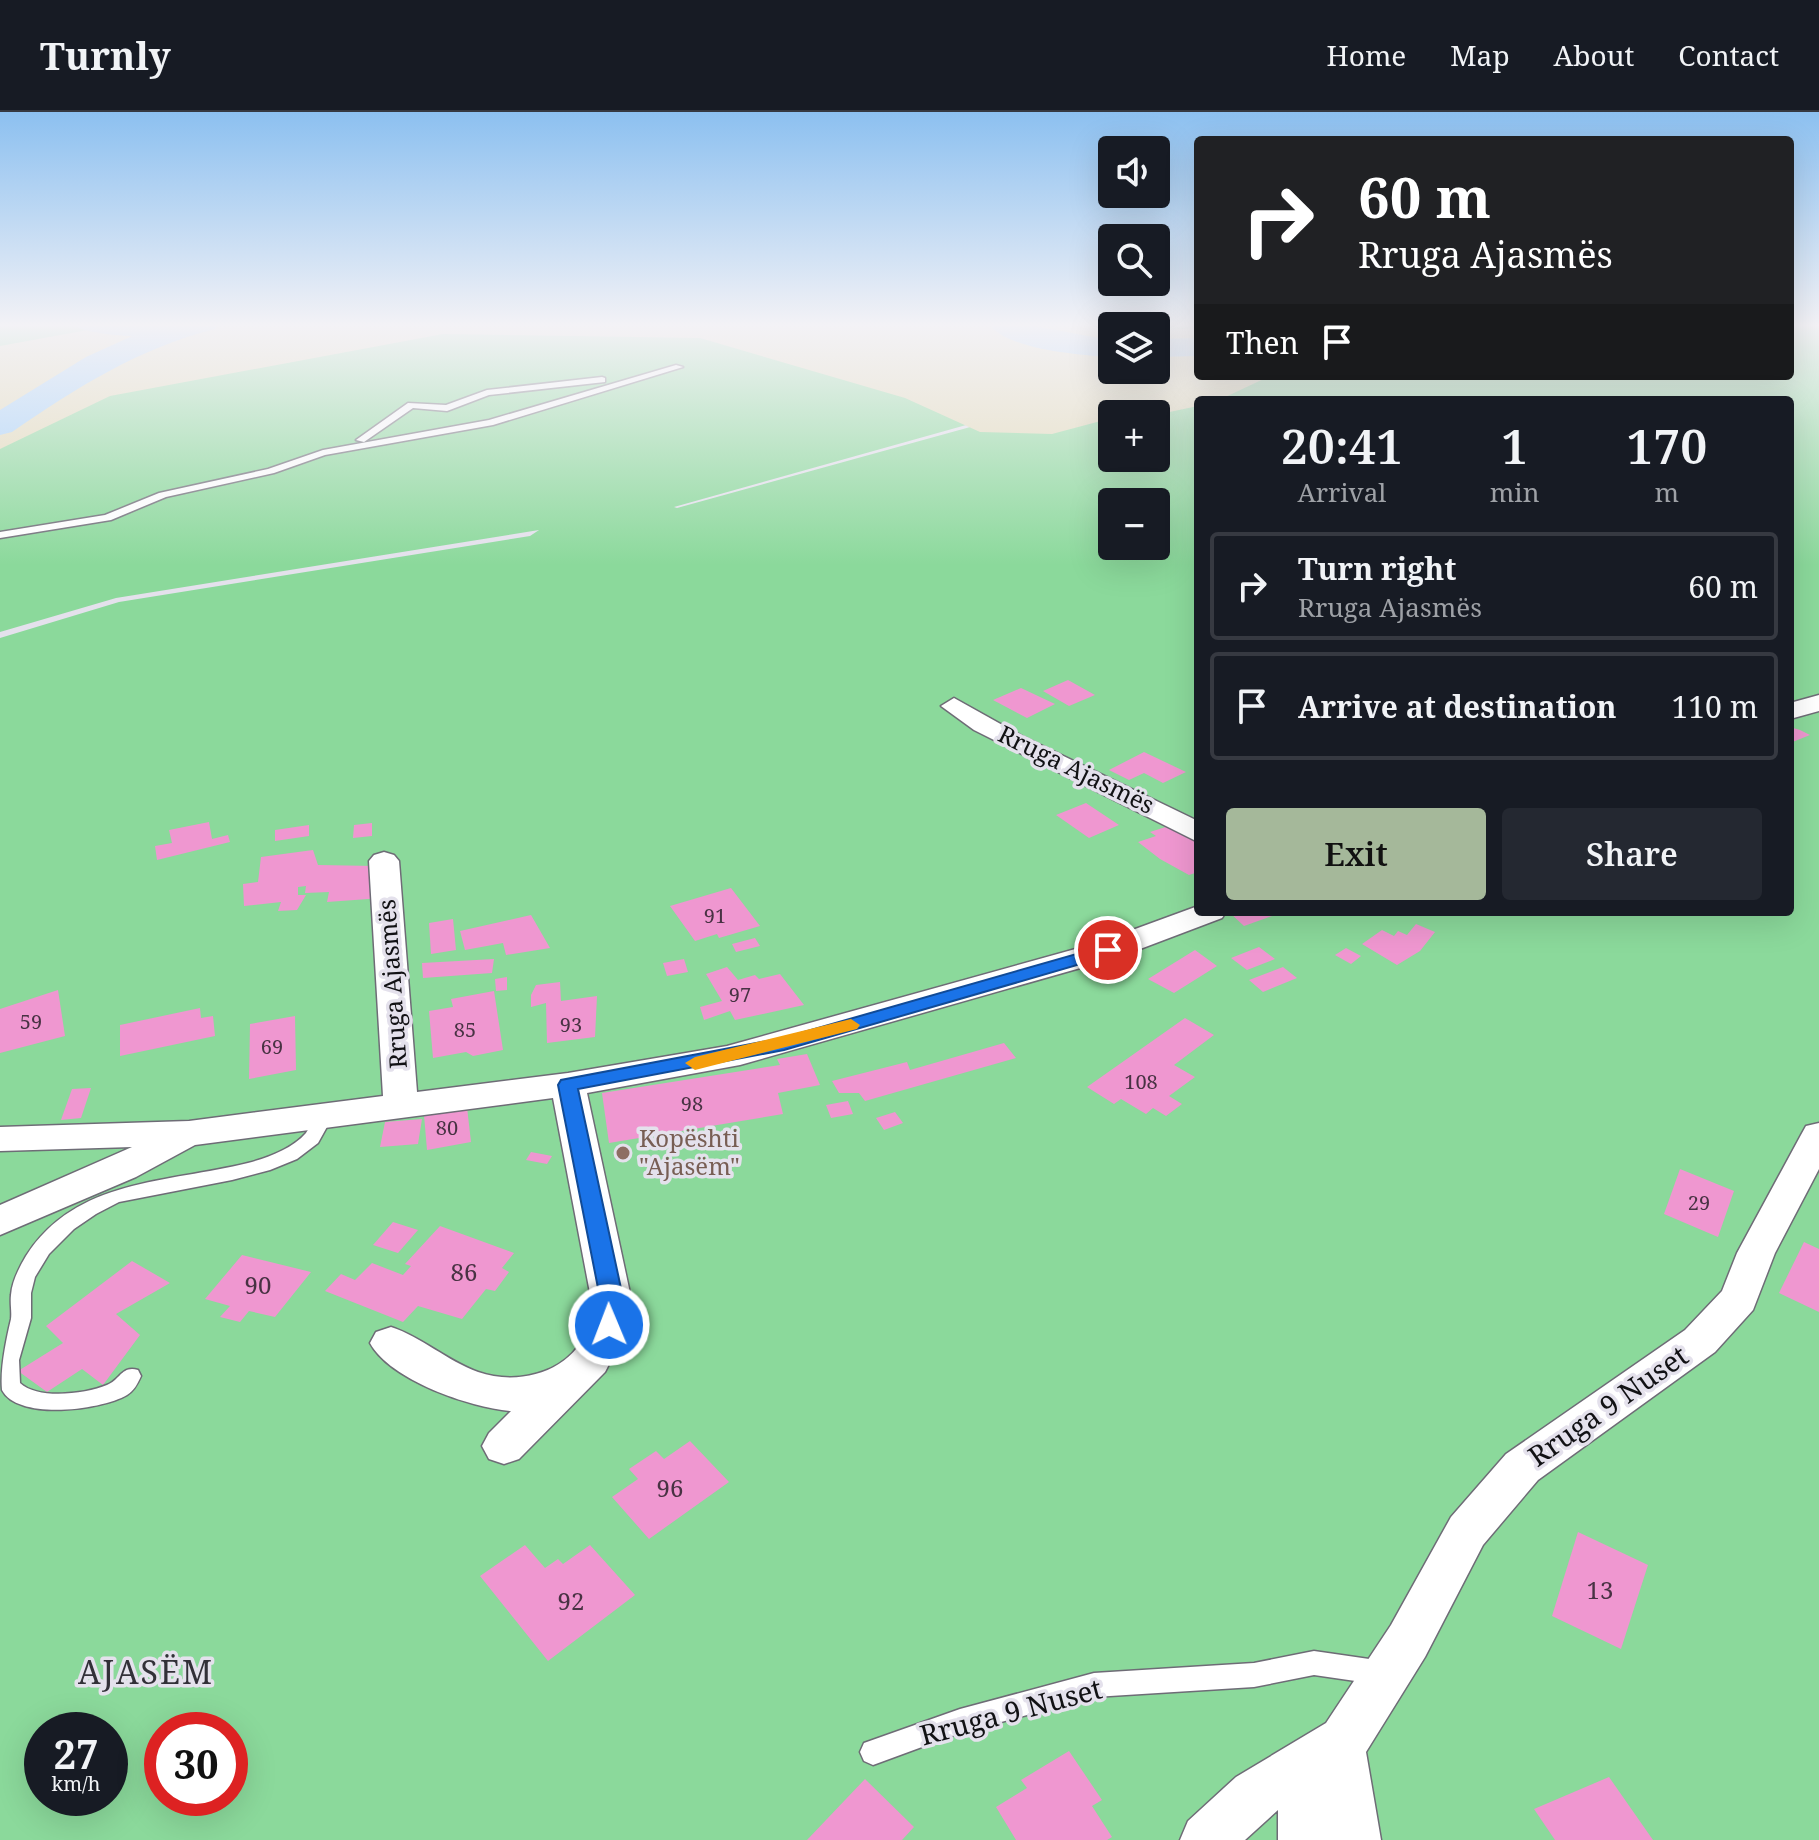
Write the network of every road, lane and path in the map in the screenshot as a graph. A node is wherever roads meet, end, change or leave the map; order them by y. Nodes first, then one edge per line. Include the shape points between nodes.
1 (461, 404) edge
2 (555, 404) edge
3 (350, 446) junction
4 (0, 535) edge
5 (1819, 703) edge
6 (954, 706) dead end
7 (1794, 710) edge
8 (1194, 831) edge
9 (384, 861) dead end
10 (1200, 916) edge
11 (568, 1085) junction
12 (401, 1106) junction
13 (324, 1116) junction
14 (189, 1133) junction
15 (1819, 1135) edge
16 (0, 1139) edge
17 (0, 1221) edge
18 (391, 1343) dead end
19 (131, 1376) dead end
20 (561, 1385) junction
21 (504, 1446) dead end
22 (1388, 1673) junction
23 (1339, 1743) junction
24 (873, 1752) dead end
25 (1207, 1840) edge
26 (1305, 1840) edge
27 (1354, 1840) edge

1 - 3 lane via 411,405
2 - 3 lane via 490,423
3 - 4 lane via 271,471 163,495 107,518
5 - 7 street
6 - 8 street, Rruga Ajasmës via 1002,736 1139,799
9 - 12 street, Rruga Ajasmës
10 - 11 street via 1108,950 784,1044
11 - 12 street
11 - 20 street via 610,1293 609,1325 590,1360
12 - 13 street
13 - 14 street
13 - 19 lane via 310,1143 284,1157 116,1196 84,1210 38,1255 22,1285 21,1320 6,1354 9,1385 16,1395 31,1400 82,1399 122,1388
14 - 16 street
14 - 17 street
15 - 22 street, Rruga 9 Nuset via 1756,1253 1739,1299 1700,1341 1522,1467 1467,1531
18 - 20 street via 458,1383 504,1396
20 - 21 street
22 - 23 street, Rruga 9 Nuset
22 - 24 lane, Rruga 9 Nuset via 1314,1663 1241,1676 1094,1685 960,1721
23 - 25 street via 1254,1795
23 - 26 street, Rruga 9 Nuset via 1304,1803
23 - 27 street

